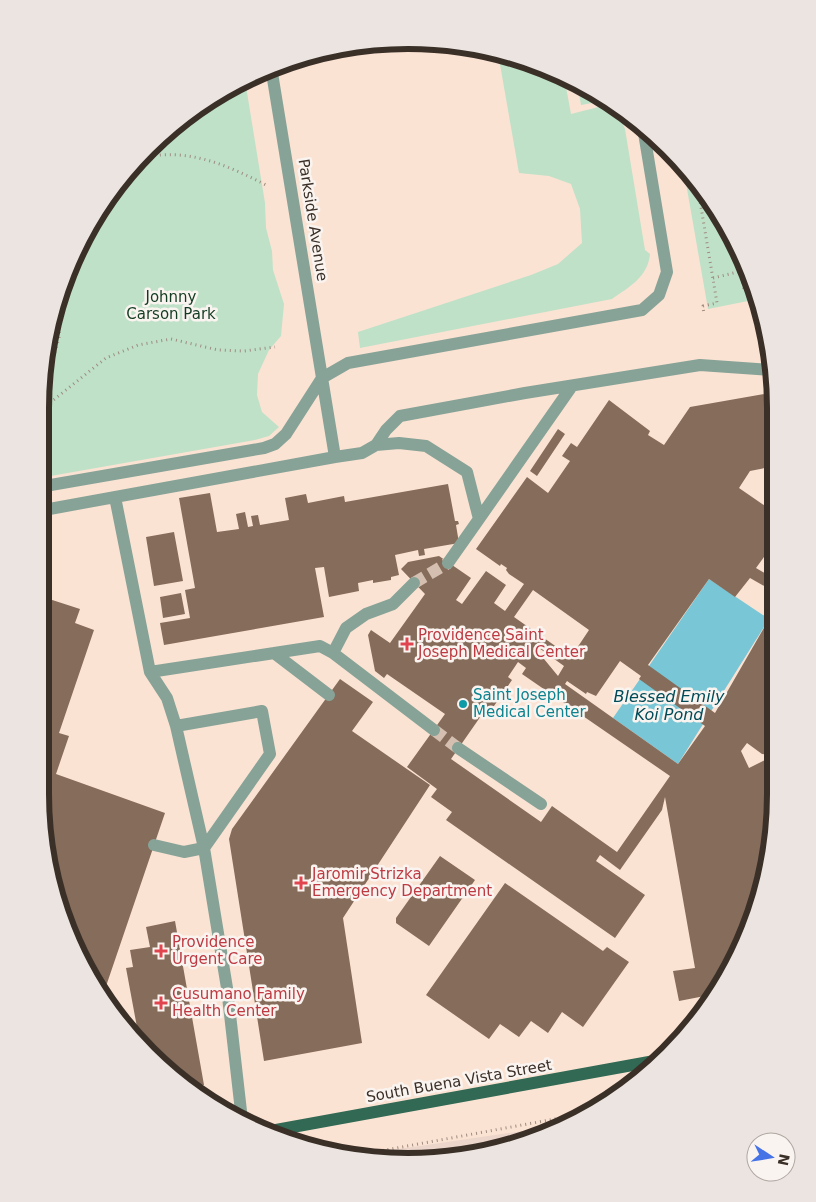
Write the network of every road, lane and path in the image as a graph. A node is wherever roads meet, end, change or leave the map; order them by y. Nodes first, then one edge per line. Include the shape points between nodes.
1 (272, 75) edge
2 (645, 138) edge
3 (152, 156) edge
4 (268, 186) dead end
5 (699, 198) edge
6 (740, 271) edge
7 (713, 278) junction
8 (743, 279) edge
9 (744, 291) dead end
10 (704, 315) dead end
11 (60, 321) edge
12 (276, 347) dead end
13 (52, 361) edge
14 (765, 369) edge
15 (322, 378) junction
16 (572, 386) junction
17 (49, 403) edge
18 (376, 445) junction
19 (335, 457) junction
20 (49, 485) edge
21 (115, 497) junction
22 (49, 509) edge
23 (479, 519) junction
24 (448, 563) tunnel mouth
25 (414, 583) tunnel mouth
26 (274, 653) junction
27 (334, 653) junction
28 (150, 672) junction
29 (329, 695) dead end
30 (176, 726) junction
31 (434, 730) tunnel mouth
32 (458, 748) tunnel mouth
33 (541, 804) dead end
34 (154, 845) dead end
35 (204, 848) junction
36 (647, 1062) edge
37 (241, 1112) edge
38 (564, 1117) edge
39 (280, 1129) edge
40 (378, 1151) edge

1 - 15 street, Parkside Avenue
2 - 15 street via 667,272 659,295 642,310 348,363
3 - 4 path via 171,154 199,157
5 - 7 path
6 - 7 path
7 - 10 path via 717,303 702,306
8 - 9 path
11 - 13 path via 59,338
12 - 17 path via 218,350 171,339 138,345 106,358
14 - 16 street via 700,365
15 - 19 street, Parkside Avenue
15 - 20 street via 286,434 275,444
16 - 18 street via 400,416
16 - 23 street
18 - 19 street via 362,453
18 - 23 street via 426,446 467,472
19 - 21 street
21 - 22 street
21 - 28 street
23 - 24 street
25 - 27 street via 393,604 366,614 346,628
26 - 27 street via 320,646
26 - 28 street
26 - 29 street
27 - 31 street
28 - 30 street via 167,698
30 - 35 street
30 - 35 street via 262,711 270,754
32 - 33 street
34 - 35 street via 184,852
35 - 37 street via 227,988
36 - 39 main road, South Buena Vista Street
38 - 40 path

